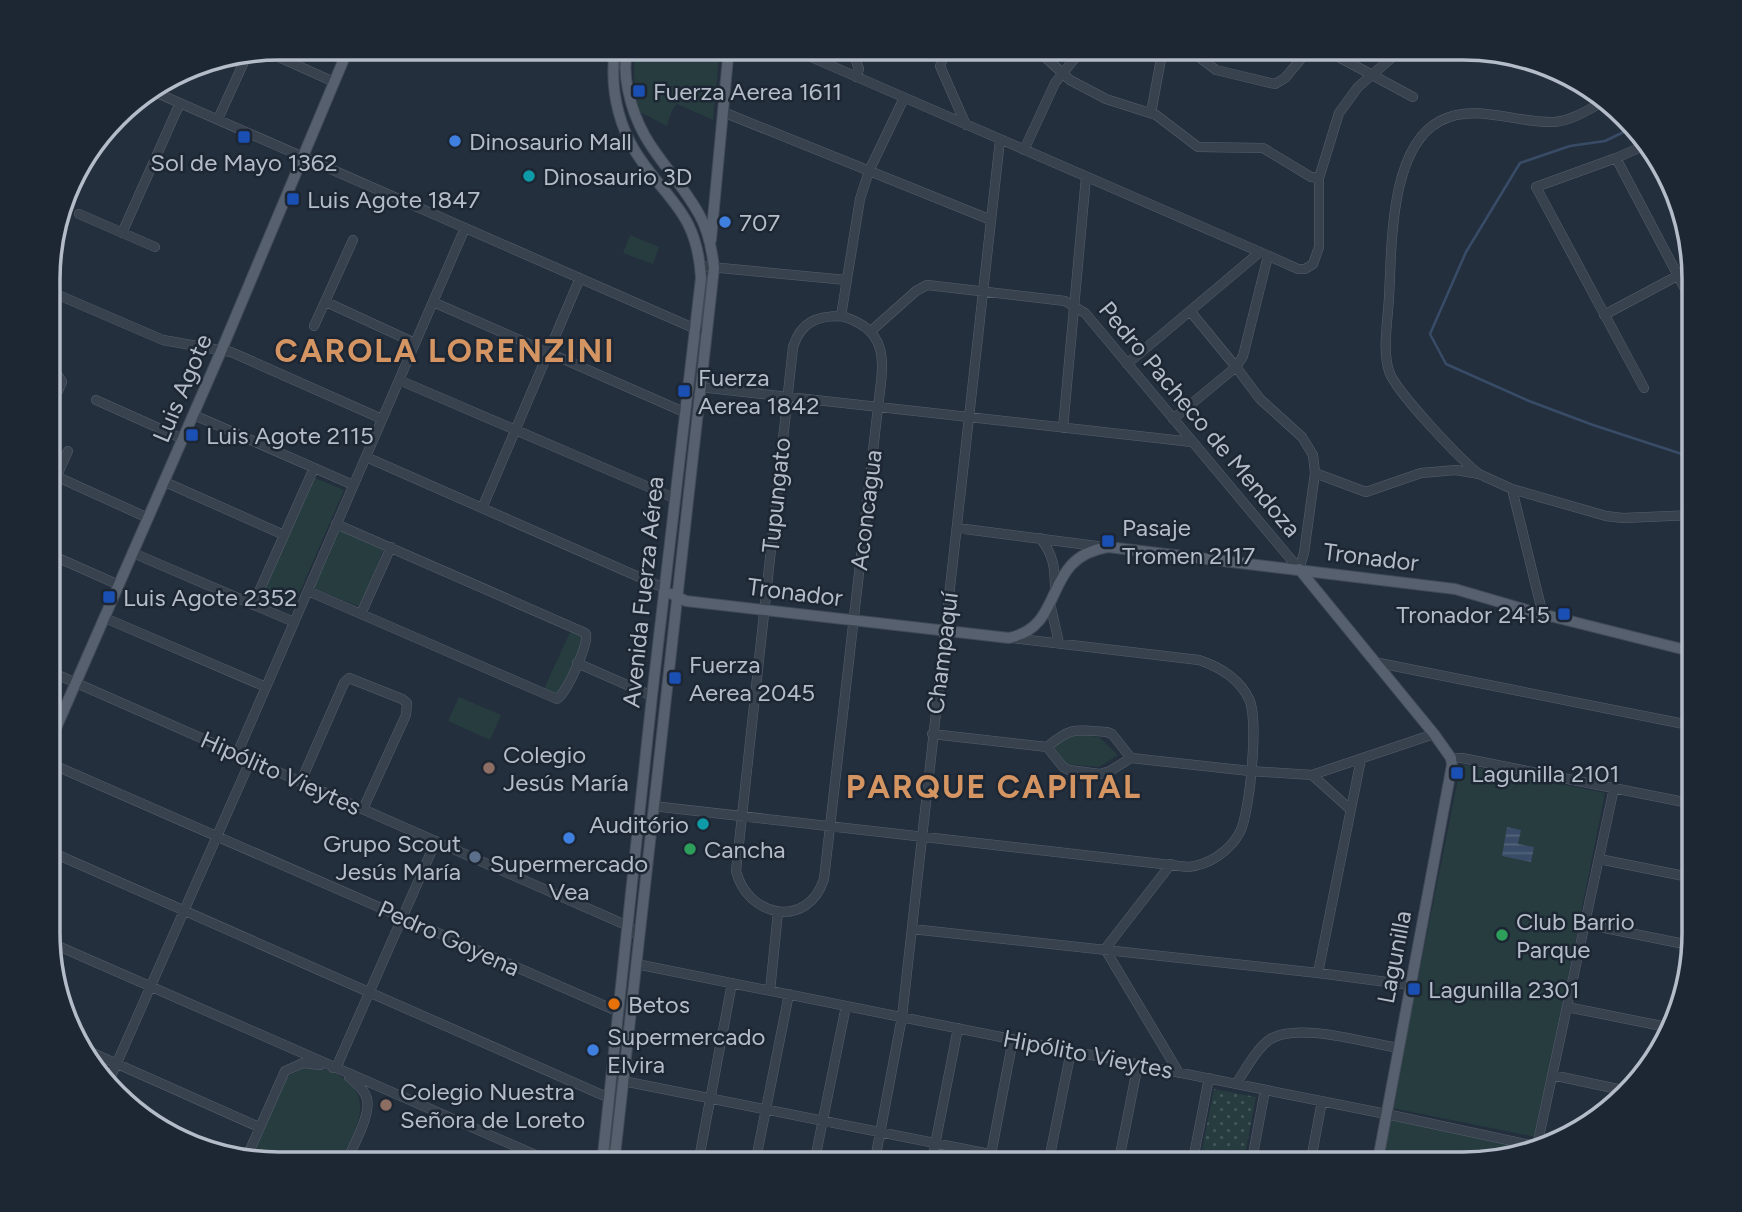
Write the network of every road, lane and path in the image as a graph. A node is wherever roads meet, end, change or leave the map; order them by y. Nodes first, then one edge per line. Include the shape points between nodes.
1 (285, 60) edge
2 (343, 60) edge
3 (614, 60) edge
4 (626, 60) edge
5 (728, 60) edge
6 (817, 60) edge
7 (856, 60) edge
8 (942, 60) edge
9 (1047, 60) edge
10 (1072, 60) edge
11 (1161, 60) edge
12 (1203, 60) edge
13 (1299, 60) edge
14 (1344, 60) edge
15 (1389, 60) edge
16 (244, 62) edge
17 (1061, 73) junction
18 (1372, 75) junction
19 (856, 77) junction
20 (334, 82) junction
21 (161, 93) edge
22 (1413, 97) dead end
23 (904, 98) junction
24 (180, 103) junction
25 (1597, 105) edge
26 (723, 112) junction
27 (1151, 113) junction
28 (218, 119) junction
29 (966, 125) junction
30 (1000, 140) junction
31 (1639, 148) edge
32 (1024, 150) junction
33 (303, 156) junction
34 (1616, 159) junction
35 (869, 171) junction
36 (1086, 177) junction
37 (1319, 178) junction
38 (79, 214) dead end
39 (991, 220) junction
40 (465, 228) junction
41 (122, 233) junction
42 (353, 240) dead end
43 (711, 244) junction
44 (155, 247) dead end
45 (1264, 254) junction
46 (700, 266) junction
47 (714, 268) junction
48 (1682, 274) edge
49 (1678, 276) junction
50 (580, 278) junction
51 (846, 280) junction
52 (1682, 284) edge
53 (983, 290) junction
54 (60, 296) edge
55 (326, 302) junction
56 (433, 302) junction
57 (1074, 304) junction
58 (1190, 312) junction
59 (841, 316) junction
60 (1604, 316) junction
61 (314, 326) dead end
62 (695, 329) junction
63 (871, 331) junction
64 (707, 332) junction
65 (415, 343) junction
66 (222, 349) junction
67 (548, 353) junction
68 (1127, 364) junction
69 (1237, 367) junction
70 (399, 380) junction
71 (700, 387) junction
72 (1644, 388) dead end
73 (786, 397) junction
74 (96, 400) dead end
75 (878, 407) junction
76 (684, 412) junction
77 (194, 415) junction
78 (968, 417) junction
79 (382, 419) junction
80 (1173, 419) junction
81 (1063, 428) junction
82 (516, 430) junction
83 (183, 439) junction
84 (1192, 442) junction
85 (68, 451) dead end
86 (366, 457) junction
87 (60, 464) edge
88 (314, 468) junction
89 (1315, 473) junction
90 (1479, 474) junction
91 (60, 478) edge
92 (164, 482) junction
93 (353, 485) junction
94 (1512, 489) junction
95 (674, 498) junction
96 (483, 506) junction
97 (1682, 515) edge
98 (148, 518) junction
99 (336, 524) junction
100 (957, 528) junction
101 (284, 535) junction
102 (1040, 538) junction
103 (391, 547) junction
104 (1108, 547) junction
105 (133, 553) junction
106 (60, 559) edge
107 (1299, 569) junction
108 (119, 585) junction
109 (664, 588) junction
110 (1055, 590) junction
111 (307, 591) junction
112 (676, 597) junction
113 (1050, 603) junction
114 (253, 605) junction
115 (764, 610) junction
116 (361, 614) junction
117 (1543, 614) junction
118 (105, 618) junction
119 (853, 620) junction
120 (294, 622) junction
121 (945, 631) junction
122 (1009, 638) junction
123 (1059, 643) junction
124 (1682, 649) edge
125 (1374, 662) junction
126 (577, 663) junction
127 (60, 676) edge
128 (76, 683) junction
129 (266, 687) junction
130 (652, 695) junction
131 (60, 719) edge
132 (1682, 724) edge
133 (932, 734) junction
134 (1434, 734) junction
135 (1047, 747) junction
136 (237, 754) junction
137 (1130, 758) junction
138 (1361, 758) junction
139 (1451, 758) junction
140 (251, 759) junction
141 (60, 768) edge
142 (1250, 771) junction
143 (1312, 775) junction
144 (301, 782) junction
145 (1614, 788) junction
146 (1682, 801) edge
147 (653, 806) junction
148 (363, 809) junction
149 (1351, 810) junction
150 (742, 816) junction
151 (831, 826) junction
152 (217, 836) junction
153 (920, 836) junction
154 (436, 841) junction
155 (60, 856) edge
156 (1599, 859) junction
157 (1171, 864) junction
158 (1682, 876) edge
159 (184, 911) junction
160 (778, 912) junction
161 (402, 918) junction
162 (1585, 924) junction
163 (628, 926) junction
164 (912, 929) junction
165 (639, 937) junction
166 (1682, 944) edge
167 (60, 947) edge
168 (1105, 949) junction
169 (636, 964) junction
170 (1318, 973) junction
171 (732, 983) junction
172 (1409, 985) junction
173 (151, 987) junction
174 (770, 991) junction
175 (369, 993) junction
176 (789, 994) junction
177 (846, 1006) junction
178 (1567, 1007) junction
179 (619, 1012) junction
180 (902, 1017) junction
181 (1662, 1026) edge
182 (958, 1028) junction
183 (1013, 1039) junction
184 (1398, 1048) junction
185 (1071, 1051) junction
186 (96, 1054) edge
187 (117, 1064) junction
188 (1138, 1064) junction
189 (337, 1068) junction
190 (1180, 1073) junction
191 (112, 1075) edge
192 (1552, 1075) junction
193 (1209, 1078) junction
194 (623, 1081) junction
195 (1236, 1084) junction
196 (1617, 1089) edge
197 (1265, 1090) junction
198 (610, 1098) junction
199 (711, 1099) junction
200 (1322, 1101) junction
201 (766, 1109) junction
202 (1386, 1114) junction
203 (823, 1121) junction
204 (259, 1127) junction
205 (880, 1132) junction
206 (1540, 1139) edge
207 (935, 1143) junction
208 (1523, 1144) edge
209 (250, 1150) edge
210 (351, 1152) edge
211 (529, 1152) edge
212 (603, 1152) edge
213 (615, 1152) edge
214 (700, 1152) edge
215 (757, 1152) edge
216 (817, 1152) edge
217 (876, 1152) edge
218 (933, 1152) edge
219 (981, 1152) edge
220 (991, 1152) edge
221 (1050, 1152) edge
222 (1121, 1152) edge
223 (1195, 1152) edge
224 (1253, 1152) edge
225 (1312, 1152) edge
226 (1379, 1152) edge

1 - 20 street
2 - 20 main road, Luis Agote
3 - 46 main road, Avenida Fuerza Aérea via 612,77 621,122 636,153 683,213
4 - 43 main road, Avenida Fuerza Aérea via 625,73 636,120 651,149 691,201
5 - 26 main road
6 - 19 street
7 - 19 street
8 - 29 street via 940,66
9 - 17 street
10 - 17 street
11 - 27 street
12 - 13 street via 1216,70 1279,83
14 - 18 street
15 - 18 street
16 - 28 street
17 - 27 street via 1106,99
17 - 32 street
18 - 22 street
18 - 37 street via 1339,113
19 - 23 street
20 - 33 main road, Luis Agote
21 - 24 street
23 - 29 street
23 - 35 street
24 - 28 street
24 - 41 street
25 - 90 street via 1564,121 1471,114 1442,120 1422,134 1403,174 1395,206 1389,371 1458,456
26 - 35 street
26 - 43 main road
27 - 37 street via 1198,147 1263,148
28 - 33 street
29 - 30 street
30 - 32 street
30 - 39 street, Champaquí
31 - 34 street
32 - 36 street
33 - 40 street
33 - 66 main road, Luis Agote
34 - 49 street
34 - 60 street via 1536,187
35 - 39 street
35 - 51 street
36 - 45 street
36 - 57 street
37 - 45 street via 1318,247 1313,264 1298,269
38 - 41 street
39 - 53 street, Champaquí
40 - 50 street
40 - 56 street
41 - 44 street
42 - 55 street
43 - 47 main road, Avenida Fuerza Aérea
45 - 58 street
45 - 69 street
46 - 47 street
46 - 62 main road, Avenida Fuerza Aérea
47 - 51 street
47 - 64 main road, Avenida Fuerza Aérea
48 - 49 street
49 - 52 street
49 - 60 street
50 - 62 street
50 - 67 street
51 - 59 street
53 - 57 street
53 - 63 street via 927,285
53 - 78 street, Champaquí
54 - 66 street via 163,340
55 - 61 street
55 - 65 street
56 - 65 street
56 - 67 street
57 - 68 street, Pedro Pacheco de Mendoza
57 - 81 street
58 - 68 street
58 - 69 street
59 - 63 street
59 - 73 street, Tupungato via 818,317 796,336
60 - 72 street
62 - 64 street
62 - 76 main road, Avenida Fuerza Aérea
63 - 75 street, Aconcagua via 882,351
64 - 71 main road, Avenida Fuerza Aérea
65 - 70 street
66 - 77 main road, Luis Agote
66 - 79 street
67 - 76 street
67 - 82 street
68 - 80 street, Pedro Pacheco de Mendoza
69 - 80 street
69 - 89 street via 1259,399 1306,442 1315,460
70 - 79 street
70 - 82 street
71 - 73 street
71 - 112 main road, Avenida Fuerza Aérea
73 - 75 street
73 - 115 street, Tupungato
74 - 83 street
75 - 78 street
75 - 119 street, Aconcagua
76 - 95 main road, Avenida Fuerza Aérea
77 - 83 main road, Luis Agote
77 - 88 street
78 - 81 street
78 - 100 street, Champaquí
79 - 86 street
80 - 84 street, Pedro Pacheco de Mendoza
81 - 84 street
82 - 95 street
82 - 96 street
83 - 92 main road, Luis Agote
84 - 107 street, Pedro Pacheco de Mendoza
85 - 87 street
86 - 93 street
86 - 96 street
88 - 93 street
88 - 101 street
89 - 90 street via 1361,492 1431,471
89 - 107 street
90 - 94 street
91 - 98 street
92 - 98 main road, Luis Agote
92 - 101 street
93 - 99 street
94 - 97 street via 1615,517
94 - 117 street
95 - 109 main road, Avenida Fuerza Aérea
96 - 109 street
98 - 105 main road, Luis Agote
99 - 103 street
99 - 111 street
100 - 102 street
100 - 121 street, Champaquí
101 - 114 street
102 - 104 street
102 - 110 street, Tronador via 1055,566
103 - 116 street
103 - 126 street via 583,632 587,640
104 - 107 main road, Tronador
104 - 110 main road, Tronador via 1076,559
105 - 108 main road, Luis Agote
105 - 114 street
106 - 108 street
107 - 117 main road, Tronador via 1455,589
107 - 125 main road, Pedro Pacheco de Mendoza
108 - 118 main road, Luis Agote
109 - 112 main road, Tronador
109 - 130 main road, Avenida Fuerza Aérea
110 - 113 main road, Tronador
111 - 116 street
111 - 120 street
112 - 115 main road, Tronador
112 - 147 main road, Avenida Fuerza Aérea
113 - 122 main road, Tronador via 1038,623
113 - 123 street
114 - 120 street
115 - 119 main road, Tronador
115 - 150 street, Tupungato
116 - 126 street via 557,699
117 - 124 main road, Tronador
118 - 128 main road, Luis Agote
118 - 129 street
119 - 121 main road, Tronador
119 - 151 street, Aconcagua
120 - 129 street
121 - 122 main road, Tronador
121 - 133 street, Champaquí
122 - 123 street, Tronador
123 - 142 street, Tronador via 1199,660 1226,672 1252,709
125 - 132 street
125 - 134 main road, Pedro Pacheco de Mendoza
126 - 130 street
127 - 128 street, Hipólito Vieytes
128 - 131 main road, Luis Agote
128 - 136 street, Hipólito Vieytes
129 - 136 street
130 - 163 main road, Avenida Fuerza Aérea
133 - 135 street
133 - 153 street, Champaquí
134 - 138 street
134 - 139 main road, Pedro Pacheco de Mendoza
135 - 137 street via 1069,771 1105,774
135 - 137 street via 1072,730 1107,732
136 - 140 street, Hipólito Vieytes
137 - 142 street
138 - 143 street
138 - 149 street
139 - 145 street
139 - 172 main road, Lagunilla
140 - 144 street, Hipólito Vieytes
140 - 152 street
141 - 152 street, Pedro Goyena
142 - 143 street
142 - 157 street, Tronador via 1244,820 1230,845 1204,864
143 - 149 street
144 - 148 street, Hipólito Vieytes
144 - 148 street via 349,678 390,694 407,703 406,715
145 - 146 street
145 - 156 street
147 - 150 street
147 - 165 main road, Avenida Fuerza Aérea
148 - 154 street, Hipólito Vieytes
149 - 170 street
150 - 151 street
150 - 160 street, Tupungato via 738,880 761,907
151 - 153 street, Tronador
151 - 160 street, Aconcagua via 824,879 816,896 803,906
152 - 159 street
152 - 161 street, Pedro Goyena
153 - 157 street, Tronador
153 - 164 street, Champaquí
154 - 161 street
154 - 163 street, Hipólito Vieytes
155 - 159 street
156 - 158 street
156 - 162 street
157 - 168 street
159 - 173 street
159 - 175 street
160 - 174 street
161 - 175 street
161 - 179 street, Pedro Goyena
162 - 166 street
162 - 178 street
163 - 165 street
163 - 179 main road, Avenida Fuerza Aérea
164 - 168 street
164 - 180 street, Champaquí
165 - 169 main road, Avenida Fuerza Aérea
167 - 173 street
168 - 170 street
168 - 190 street
169 - 171 street, Hipólito Vieytes
169 - 194 main road, Avenida Fuerza Aérea
170 - 172 street
171 - 174 street, Hipólito Vieytes
171 - 199 street
172 - 184 main road, Lagunilla
173 - 187 street
173 - 189 street
174 - 176 street, Hipólito Vieytes
175 - 189 street
175 - 198 street
176 - 177 street, Hipólito Vieytes
176 - 201 street
177 - 180 street, Hipólito Vieytes
177 - 203 street
178 - 181 street
178 - 192 street
179 - 198 main road, Avenida Fuerza Aérea
180 - 182 street, Hipólito Vieytes
180 - 205 street, Champaquí
182 - 183 street, Hipólito Vieytes
182 - 207 street
183 - 185 street, Hipólito Vieytes
183 - 220 street
184 - 195 street via 1304,1031 1283,1034 1259,1050
184 - 202 main road, Lagunilla
185 - 188 street, Hipólito Vieytes
185 - 221 street
186 - 187 street
187 - 191 street
187 - 204 street
188 - 190 street, Hipólito Vieytes
188 - 222 street
189 - 204 street via 303,1063 285,1071
189 - 210 street via 367,1097 365,1119
189 - 211 street
190 - 193 street, Hipólito Vieytes
192 - 196 street
192 - 206 street
193 - 195 street, Hipólito Vieytes
193 - 223 street
194 - 199 street
194 - 213 main road, Avenida Fuerza Aérea
195 - 197 street, Hipólito Vieytes
197 - 200 street, Hipólito Vieytes
197 - 224 street
198 - 212 main road, Avenida Fuerza Aérea
199 - 201 street
199 - 214 street
200 - 202 street, Hipólito Vieytes
200 - 225 street
201 - 203 street
201 - 215 street
202 - 208 street, Hipólito Vieytes
202 - 226 main road, Lagunilla
203 - 205 street
203 - 216 street
204 - 209 street
205 - 207 street
205 - 217 street, Champaquí
207 - 218 street
207 - 219 street

